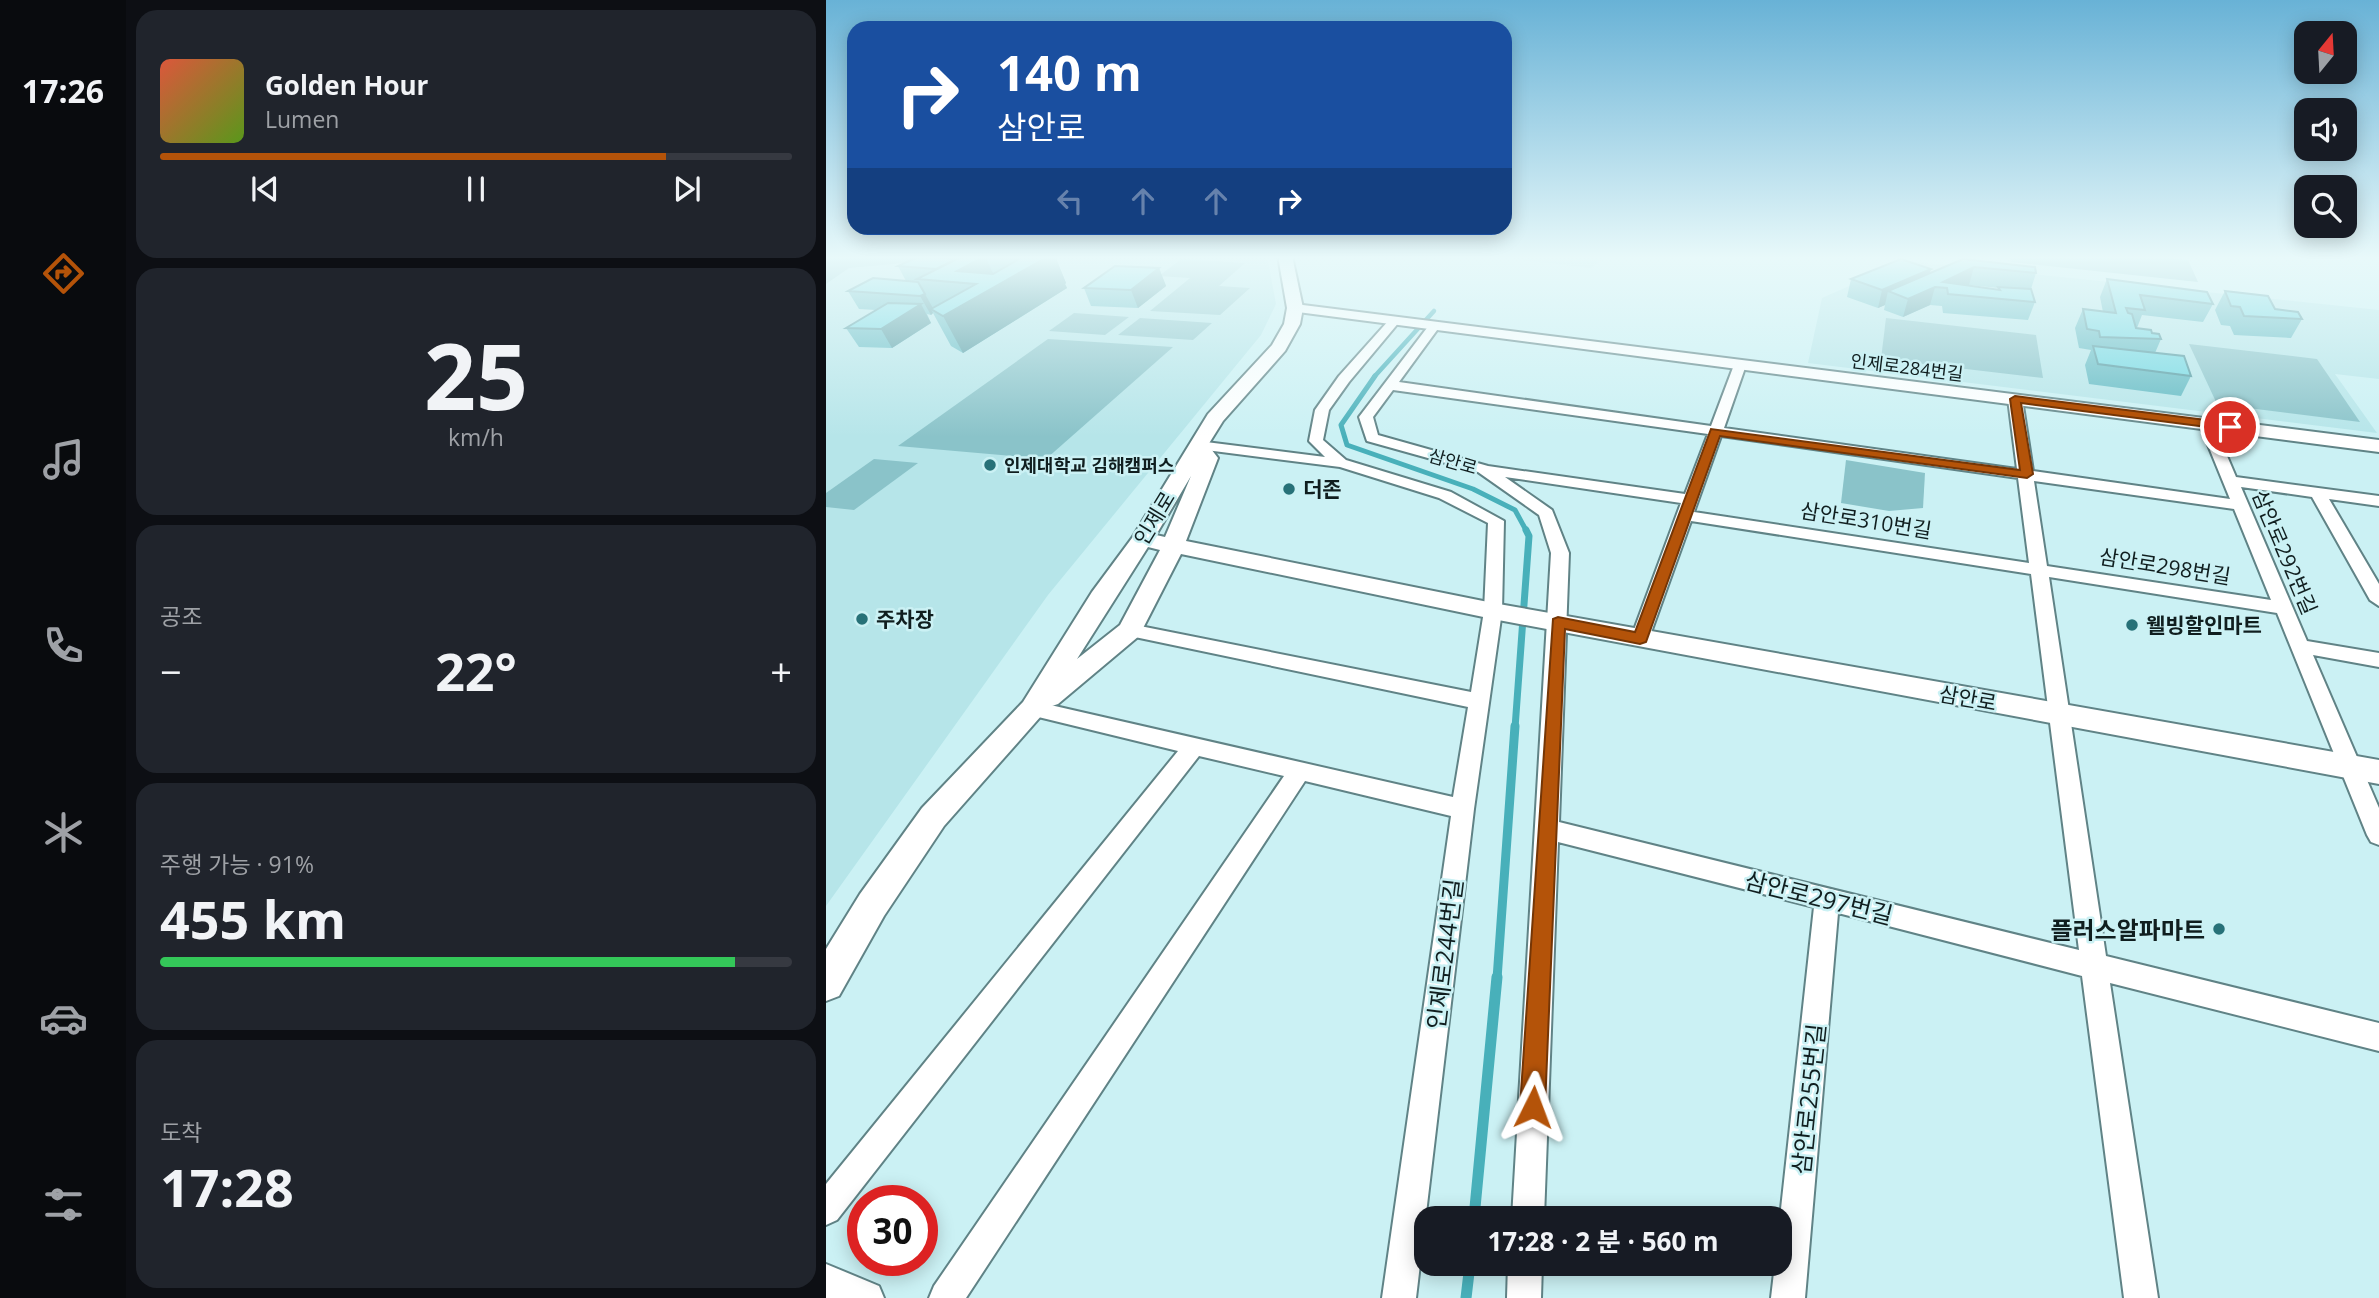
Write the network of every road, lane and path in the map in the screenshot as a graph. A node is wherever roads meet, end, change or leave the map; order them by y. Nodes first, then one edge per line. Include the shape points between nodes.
1 (1293, 317) edge
2 (1359, 317) edge
3 (1400, 322) junction
4 (1432, 326) junction
5 (1740, 365) junction
6 (1389, 384) junction
7 (2015, 399) junction
8 (2206, 423) junction
9 (1716, 431) junction
10 (1198, 445) junction
11 (2379, 446) edge
12 (1341, 463) junction
13 (1483, 469) junction
14 (2027, 474) junction
15 (2230, 481) junction
16 (2318, 493) junction
17 (2379, 501) edge
18 (2240, 505) junction
19 (1688, 508) junction
20 (1142, 539) junction
21 (1173, 546) junction
22 (2040, 570) junction
23 (2379, 600) edge
24 (2283, 608) junction
25 (1497, 612) junction
26 (1553, 622) junction
27 (1130, 630) junction
28 (1640, 638) junction
29 (2299, 646) junction
30 (2379, 660) edge
31 (1478, 701) junction
32 (1033, 709) junction
33 (2060, 715) junction
34 (1195, 746) junction
35 (2350, 767) junction
36 (1300, 771) junction
37 (2379, 772) edge
38 (1463, 809) junction
39 (1546, 829) junction
40 (2379, 835) edge
41 (1827, 899) junction
42 (2093, 966) junction
43 (826, 983) edge
44 (2379, 1037) edge
45 (1529, 1206) edge
46 (826, 1209) edge
47 (1525, 1276) edge
48 (826, 1281) edge
49 (867, 1298) edge
50 (946, 1298) edge
51 (1399, 1298) edge
52 (1524, 1298) edge
53 (1788, 1298) edge
54 (2141, 1298) edge

1 - 10 main road, 인제로 via 1279,347 1215,418
2 - 3 street
3 - 4 street, 인제로284번길
3 - 12 street, 삼안로 via 1344,379 1322,410 1316,440
4 - 5 street, 인제로284번길
4 - 6 street, 삼안로
5 - 7 street, 인제로284번길
5 - 9 street
6 - 9 street
6 - 13 street, 삼안로 via 1366,417 1372,438
7 - 8 street, 인제로284번길
7 - 14 street
8 - 11 street, 인제로284번길
8 - 15 street
9 - 14 street
9 - 19 street
10 - 12 street
10 - 20 main road, 인제로
10 - 21 main road via 1208,458
12 - 25 street, 삼안로 via 1445,495 1496,521
13 - 19 street, 삼안로310번길
13 - 26 street, 삼안로 via 1546,513 1560,553
14 - 18 street
14 - 22 street
15 - 16 street, 삼안로292번길
15 - 18 street, 삼안로292번길
16 - 17 street, 삼안로292번길
16 - 23 street
18 - 24 street, 삼안로292번길
19 - 22 street, 삼안로310번길
19 - 28 street
20 - 21 main road
20 - 32 main road, 인제로
21 - 25 main road
21 - 27 main road
22 - 24 street, 삼안로298번길
22 - 33 street
24 - 29 street, 삼안로292번길
25 - 26 main road
25 - 31 street, 인제로244번길
26 - 28 main road, 삼안로
26 - 39 street
27 - 31 street
27 - 32 main road
28 - 33 main road, 삼안로
29 - 30 street, 삼안로292번길
29 - 35 street, 삼안로292번길
31 - 38 street, 인제로244번길
32 - 34 street
32 - 43 main road, 인제로 via 933,817 872,905
33 - 35 main road, 삼안로
33 - 42 street
34 - 36 street
34 - 46 street
35 - 37 main road, 삼안로
35 - 40 street, 삼안로292번길
36 - 38 street
36 - 50 street
38 - 51 street, 인제로244번길
39 - 41 street, 삼안로297번길
39 - 45 street
41 - 42 street, 삼안로297번길
41 - 53 street, 삼안로255번길
42 - 44 street, 삼안로297번길
42 - 54 street
47 - 52 street
48 - 49 street

